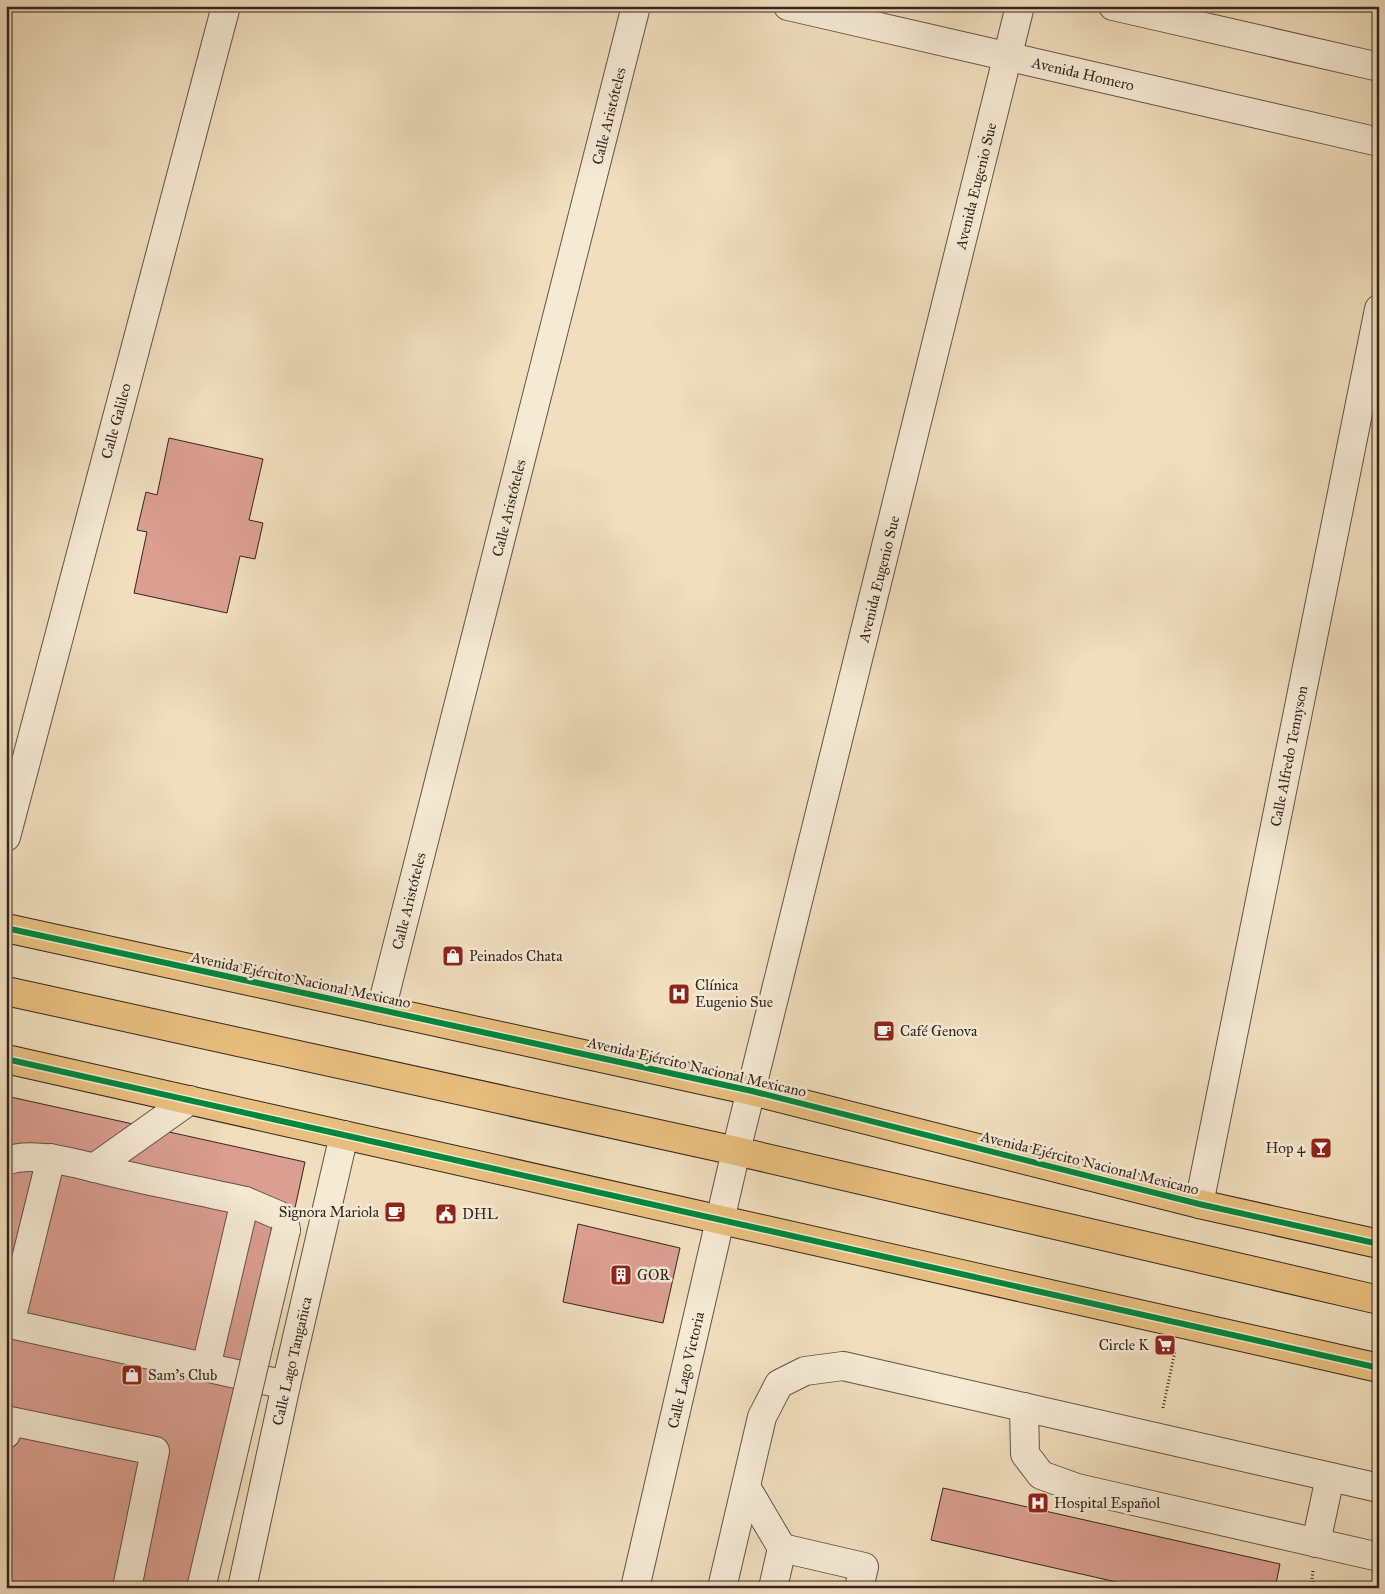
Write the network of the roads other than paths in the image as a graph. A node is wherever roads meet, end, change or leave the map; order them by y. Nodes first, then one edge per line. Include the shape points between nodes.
1 (226, 6) edge
2 (636, 6) edge
3 (788, 6) edge
4 (1020, 6) edge
5 (1113, 6) edge
6 (1008, 57) junction
7 (1379, 67) edge
8 (1379, 142) edge
9 (1379, 308) edge
10 (6, 836) edge
11 (6, 928) edge
12 (6, 992) edge
13 (381, 1010) junction
14 (6, 1059) edge
15 (752, 1091) junction
16 (190, 1100) junction
17 (344, 1134) junction
18 (736, 1151) junction
19 (51, 1158) junction
20 (6, 1161) edge
21 (94, 1168) junction
22 (245, 1201) junction
23 (1199, 1204) junction
24 (721, 1220) junction
25 (1379, 1244) edge
26 (1379, 1300) edge
27 (8, 1324) edge
28 (206, 1367) junction
29 (1379, 1368) edge
30 (286, 1385) junction
31 (1024, 1407) junction
32 (6, 1434) edge
33 (1330, 1477) junction
34 (746, 1487) junction
35 (1379, 1488) edge
36 (1316, 1543) junction
37 (782, 1548) junction
38 (1379, 1557) edge
39 (127, 1588) edge
40 (201, 1588) edge
41 (242, 1588) edge
42 (635, 1588) edge
43 (722, 1588) edge
44 (773, 1588) edge
45 (859, 1588) edge

1 - 10 street, Calle Galileo
2 - 13 street, Calle Aristóteles
3 - 6 street, Avenida Homero
4 - 6 street, Avenida Eugenio Sue
5 - 7 street
6 - 8 street, Avenida Homero
6 - 15 street, Avenida Eugenio Sue
9 - 23 street, Calle Alfredo Tennyson
11 - 13 main road, Avenida Ejército Nacional Mexicano
12 - 18 main road
13 - 15 main road, Avenida Ejército Nacional Mexicano
14 - 16 main road
15 - 18 street, Avenida Eugenio Sue
15 - 23 main road, Avenida Ejército Nacional Mexicano
16 - 17 main road
16 - 21 street
17 - 24 main road
17 - 30 street, Calle Lago Tangañica
18 - 24 street, Calle Lago Victoria
18 - 26 main road
19 - 20 street via 13,1158
19 - 21 street
19 - 27 street
21 - 22 street
22 - 28 street
22 - 40 street, bridge via 278,1215 286,1230
23 - 25 main road, Avenida Ejército Nacional Mexicano
24 - 29 main road
24 - 42 street, Calle Lago Victoria
27 - 28 street
28 - 30 street
30 - 41 street, Calle Lago Tangañica
31 - 33 street
31 - 34 street via 843,1366 805,1371 779,1384 762,1417
31 - 36 street via 1025,1454 1041,1475 1077,1488
32 - 39 street via 10,1421 154,1452
33 - 35 street
33 - 36 street
34 - 37 street
34 - 43 street
36 - 38 street
37 - 44 street
37 - 45 street via 864,1567

